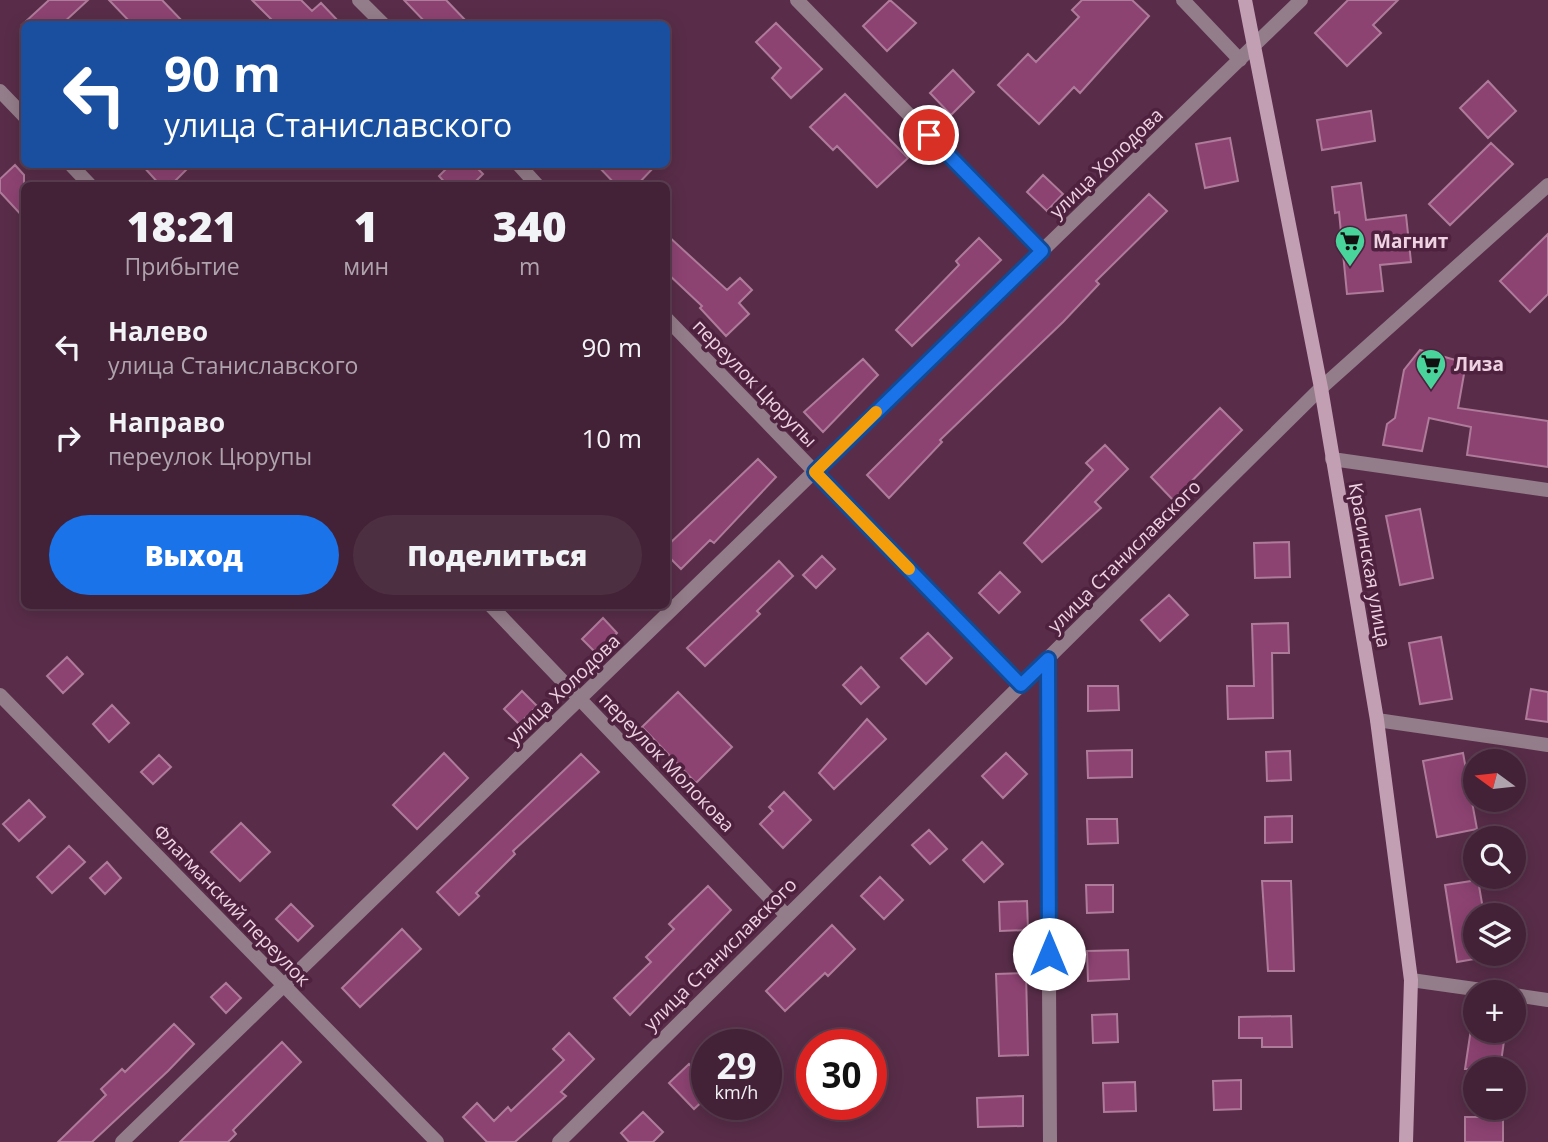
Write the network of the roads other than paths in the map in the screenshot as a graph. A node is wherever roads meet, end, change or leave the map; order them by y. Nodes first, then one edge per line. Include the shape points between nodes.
1 (359, 0) edge
2 (797, 0) edge
3 (1184, 0) edge
4 (1245, 0) edge
5 (1301, 0) edge
6 (380, 21) edge
7 (1254, 46) junction
8 (1240, 60) junction
9 (0, 91) edge
10 (21, 113) edge
11 (74, 168) edge
12 (522, 168) edge
13 (87, 182) edge
14 (534, 182) edge
15 (1548, 185) edge
16 (1042, 251) junction
17 (670, 321) edge
18 (1321, 388) junction
19 (1332, 459) junction
20 (815, 472) junction
21 (1548, 490) edge
22 (494, 609) edge
23 (1048, 659) junction
24 (1021, 685) junction
25 (0, 695) edge
26 (580, 699) junction
27 (1377, 720) junction
28 (1548, 745) edge
29 (786, 915) junction
30 (1411, 980) junction
31 (284, 985) junction
32 (1463, 987) edge
33 (1526, 997) edge
34 (1548, 1000) edge
35 (122, 1142) edge
36 (437, 1142) edge
37 (559, 1142) edge
38 (1050, 1142) edge
39 (1406, 1142) edge

1 - 6 street
2 - 16 street
3 - 8 street
4 - 7 main road, Красинская улица
5 - 7 street, улица Холодова
7 - 8 street, улица Холодова
7 - 18 main road, Красинская улица
8 - 16 street, улица Холодова
9 - 10 street
11 - 13 street
12 - 14 street
15 - 18 street, улица Станиславского
16 - 20 street, улица Холодова
17 - 20 street, переулок Цюрупы
18 - 19 main road, Красинская улица
18 - 23 street, улица Станиславского
19 - 21 street
19 - 27 main road, Красинская улица
20 - 24 street, переулок Цюрупы
20 - 26 street, улица Холодова
22 - 26 street, переулок Молокова
23 - 24 street, улица Станиславского
23 - 38 street
24 - 29 street, улица Станиславского
25 - 31 street, Флагманский переулок
26 - 29 street, переулок Молокова
26 - 31 street, улица Холодова
27 - 28 street
27 - 30 main road, Красинская улица
29 - 37 street, улица Станиславского
30 - 32 street
30 - 39 main road, Красинская улица
31 - 35 street, улица Холодова
31 - 36 street, Флагманский переулок
33 - 34 street

